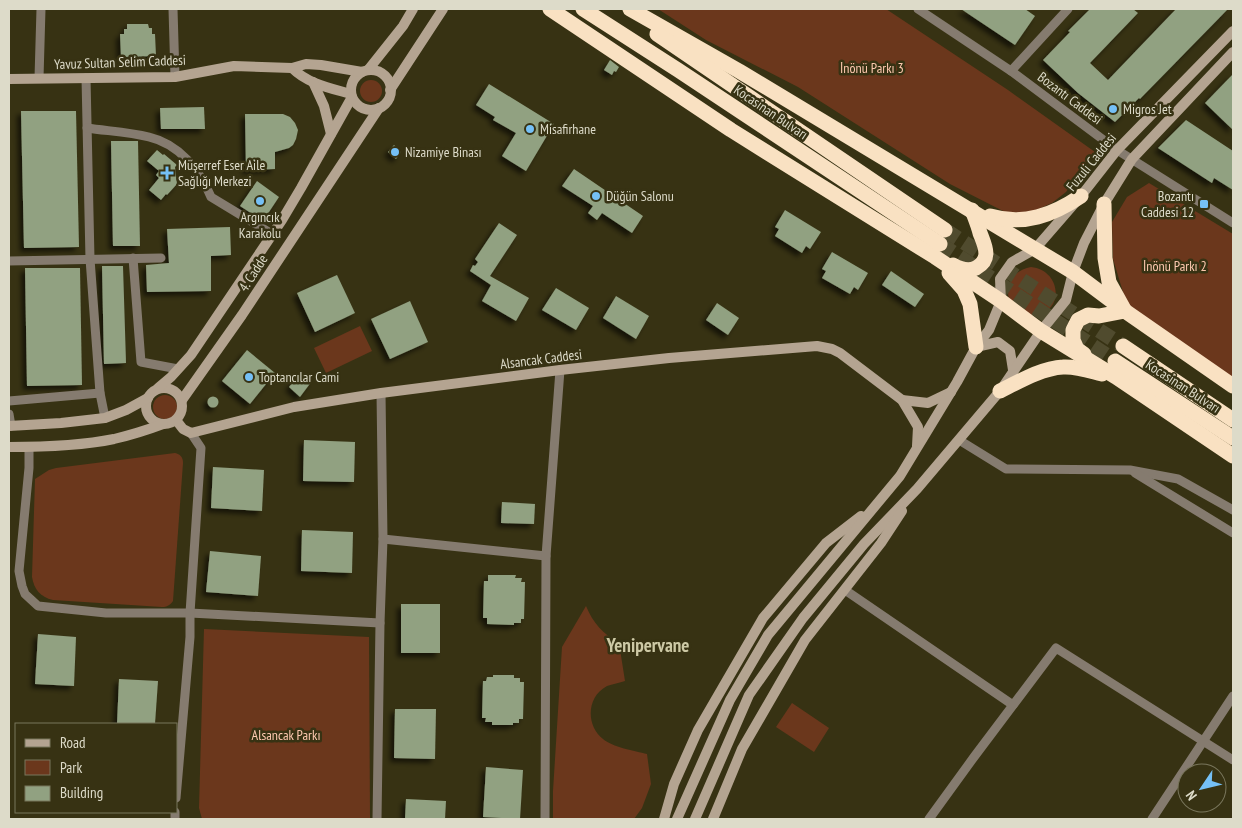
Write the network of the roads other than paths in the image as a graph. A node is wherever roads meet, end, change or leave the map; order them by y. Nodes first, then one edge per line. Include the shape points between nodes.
1 (41, 9) edge
2 (173, 9) edge
3 (413, 9) edge
4 (443, 9) edge
5 (550, 9) edge
6 (578, 9) edge
7 (583, 9) edge
8 (619, 9) edge
9 (630, 9) edge
10 (918, 9) edge
11 (1068, 9) edge
12 (1233, 31) edge
13 (1233, 52) edge
14 (292, 68) junction
15 (365, 71) junction
16 (1011, 71) junction
17 (175, 76) junction
18 (39, 78) junction
19 (86, 78) junction
20 (9, 79) edge
21 (313, 82) junction
22 (390, 90) junction
23 (352, 96) junction
24 (379, 108) junction
25 (87, 128) junction
26 (731, 130) junction
27 (331, 134) junction
28 (1117, 150) junction
29 (1132, 159) junction
30 (1081, 196) junction
31 (1104, 204) junction
32 (972, 210) junction
33 (1233, 222) edge
34 (272, 234) junction
35 (940, 244) junction
36 (1036, 249) junction
37 (133, 258) junction
38 (161, 258) dead end
39 (90, 259) junction
40 (9, 261) edge
41 (1073, 272) junction
42 (1001, 301) junction
43 (1125, 312) junction
44 (1042, 331) junction
45 (1123, 346) tunnel mouth
46 (976, 347) junction
47 (1114, 361) tunnel mouth
48 (178, 369) junction
49 (560, 370) junction
50 (1013, 370) junction
51 (1116, 378) junction
52 (1233, 386) edge
53 (158, 388) junction
54 (1000, 391) junction
55 (951, 392) junction
56 (100, 393) junction
57 (381, 393) junction
58 (148, 398) junction
59 (182, 400) junction
60 (902, 400) junction
61 (9, 401) edge
62 (9, 414) edge
63 (105, 418) junction
64 (176, 420) junction
65 (1233, 420) edge
66 (163, 424) junction
67 (10, 426) edge
68 (191, 433) junction
69 (1233, 438) edge
70 (958, 440) junction
71 (9, 447) edge
72 (29, 447) junction
73 (916, 449) junction
74 (1233, 456) edge
75 (1130, 470) junction
76 (917, 489) junction
77 (876, 505) junction
78 (1233, 510) edge
79 (1233, 533) edge
80 (383, 539) junction
81 (546, 556) junction
82 (845, 590) junction
83 (190, 613) junction
84 (380, 624) junction
85 (1233, 696) edge
86 (1013, 705) junction
87 (1203, 742) junction
88 (1233, 760) edge
89 (178, 775) edge
90 (377, 819) edge
91 (545, 819) edge
92 (664, 819) edge
93 (677, 819) edge
94 (695, 819) edge
95 (712, 819) edge
96 (929, 819) edge
97 (1152, 819) edge

1 - 18 street
2 - 17 street
3 - 15 street
4 - 22 street
5 - 26 highway
6 - 26 highway
7 - 35 highway, Kocasinan Bulvarı
8 - 35 highway, Kocasinan Bulvarı
9 - 32 highway
10 - 16 street, Bozantı Caddesi
11 - 16 street
12 - 28 street, Fuzuli Caddesi
13 - 29 street
14 - 15 street, Yavuz Sultan Selim Caddesi via 306,64
14 - 17 street, Yavuz Sultan Selim Caddesi via 234,66
14 - 21 street via 299,76
15 - 22 street via 374,70 384,75
15 - 23 street via 354,79
16 - 28 street, Bozantı Caddesi
17 - 19 street, Yavuz Sultan Selim Caddesi
18 - 19 street, Yavuz Sultan Selim Caddesi
18 - 20 street, Yavuz Sultan Selim Caddesi
19 - 25 street
21 - 23 street
21 - 27 street via 324,106
22 - 24 street via 389,98
23 - 24 street via 363,108
23 - 27 street, 4. Cadde
24 - 59 street, 4. Cadde
25 - 34 street via 149,137 170,146 195,168 211,197
25 - 39 street
26 - 35 highway
27 - 34 street, 4. Cadde
28 - 29 street, Bozantı Caddesi
28 - 30 street, Fuzuli Caddesi
29 - 31 street
29 - 33 street, Bozantı Caddesi
30 - 32 highway via 1062,208 1022,220 999,219
30 - 36 street, Fuzuli Caddesi
31 - 41 street
31 - 43 highway via 1109,282
32 - 35 highway via 986,248 982,263 974,269 964,270
32 - 36 highway
34 - 48 street, 4. Cadde via 191,355
35 - 42 highway
35 - 46 highway via 970,304
36 - 41 highway
36 - 42 street via 1012,262 1000,279
37 - 38 street
37 - 39 street
37 - 48 street via 141,362
39 - 40 street
39 - 56 street
41 - 43 highway
41 - 44 street via 1066,300
42 - 44 highway
42 - 46 street via 989,330
43 - 51 highway via 1083,317 1075,325 1072,335 1077,349
43 - 52 highway
44 - 50 street
44 - 51 highway
45 - 65 highway, Kocasinan Bulvarı
46 - 50 street via 998,342 1010,351
46 - 55 street
47 - 69 highway, Kocasinan Bulvarı
48 - 53 street, 4. Cadde
49 - 57 street, Alsancak Caddesi
49 - 60 street, Alsancak Caddesi via 817,346 840,353
49 - 81 street
50 - 54 street
51 - 54 highway via 1063,367 1039,372
51 - 74 highway
53 - 58 street
53 - 59 street via 173,390
54 - 70 street
55 - 60 street via 928,403
55 - 73 street
56 - 61 street
56 - 63 street
57 - 68 street, Alsancak Caddesi via 294,407
57 - 80 street
58 - 63 street
58 - 66 street via 146,404 150,418
59 - 64 street via 181,414
60 - 73 street, Alsancak Caddesi via 918,427
62 - 67 street
63 - 67 street
64 - 66 street
64 - 68 street
66 - 72 street via 114,439
68 - 83 street via 201,448
70 - 75 street via 1006,469
70 - 76 street
71 - 72 street
72 - 83 street via 19,571 29,598 38,606 96,612
73 - 77 street via 900,476
75 - 78 street via 1178,479
75 - 79 street
76 - 82 street
76 - 94 street via 864,544 809,610 748,695
77 - 92 street via 826,543 763,618 698,730 674,784
77 - 93 street via 768,635 730,700
80 - 81 street
80 - 84 street
81 - 91 street
82 - 86 street
82 - 95 street via 805,640 742,749
83 - 84 street
83 - 89 street
84 - 90 street
85 - 87 street
86 - 87 street via 1056,648
86 - 96 street
87 - 88 street
87 - 97 street

